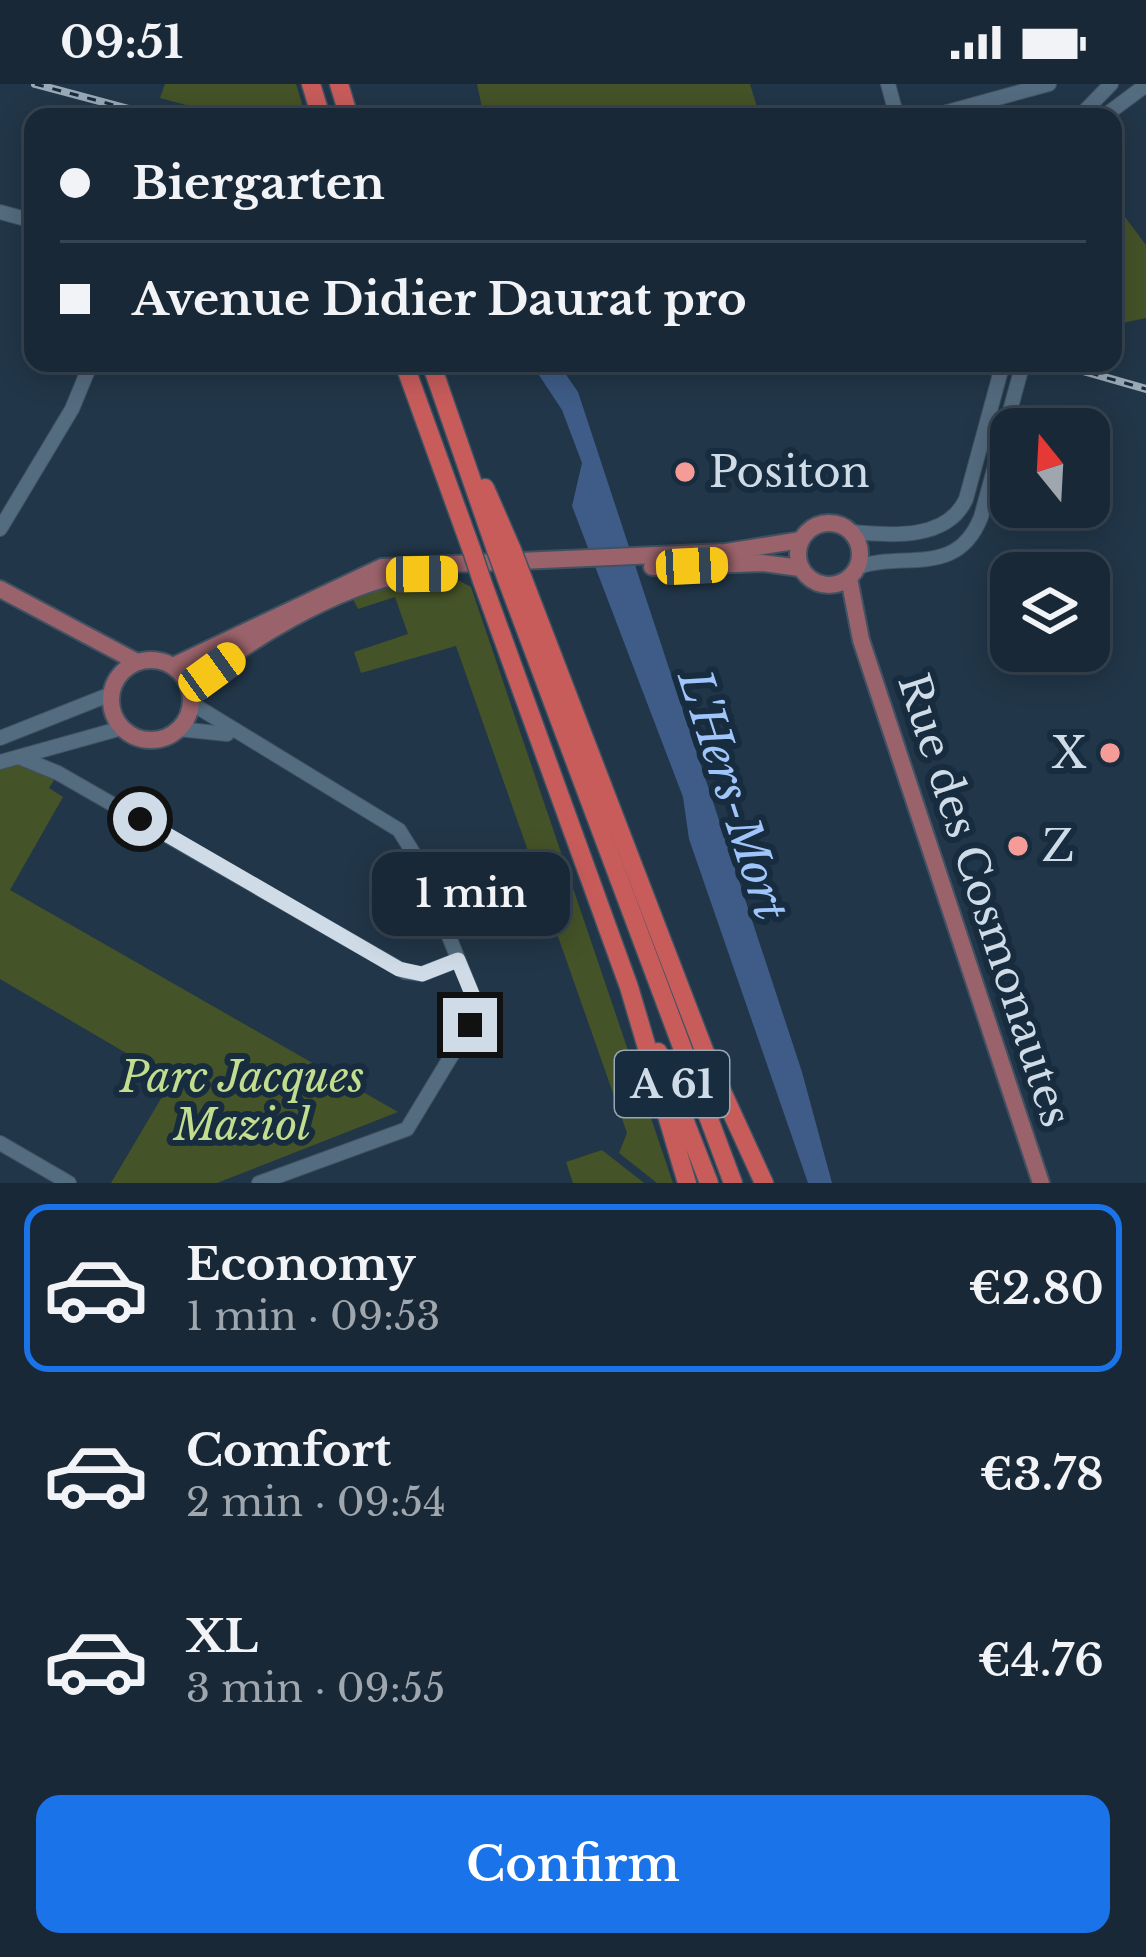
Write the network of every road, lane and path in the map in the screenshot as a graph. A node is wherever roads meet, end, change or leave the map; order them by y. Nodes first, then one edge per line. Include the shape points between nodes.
1 (1049, 84) edge
2 (1111, 84) edge
3 (1146, 85) edge
4 (962, 108) edge
5 (1087, 108) edge
6 (1115, 108) edge
7 (87, 372) edge
8 (407, 372) edge
9 (434, 372) edge
10 (1001, 372) edge
11 (1021, 372) edge
12 (0, 529) edge
13 (851, 532) junction
14 (801, 540) junction
15 (664, 561) junction
16 (569, 564) junction
17 (800, 568) junction
18 (853, 573) junction
19 (515, 580) junction
20 (824, 586) junction
21 (0, 589) edge
22 (79, 636) junction
23 (862, 640) junction
24 (136, 662) junction
25 (173, 666) junction
26 (191, 697) junction
27 (115, 708) junction
28 (178, 729) junction
29 (4, 734) edge
30 (249, 741) junction
31 (62, 745) junction
32 (19, 757) junction
33 (0, 762) edge
34 (58, 773) junction
35 (458, 960) junction
36 (629, 987) junction
37 (0, 1143) edge
38 (69, 1183) edge
39 (259, 1183) edge
40 (687, 1183) edge
41 (709, 1183) edge
42 (733, 1183) edge
43 (764, 1183) edge
44 (1041, 1183) edge

1 - 4 street
2 - 5 street
3 - 6 street
7 - 12 street
8 - 36 highway, A 61, bridge
9 - 19 highway, A 61, bridge
10 - 13 street via 955,517 939,528
11 - 18 street via 976,529 951,555
13 - 14 main road via 823,524
13 - 18 main road via 860,550
14 - 15 main road
14 - 17 main road
15 - 16 main road
15 - 17 main road
16 - 25 main road via 382,567
16 - 26 main road via 379,580 245,649
17 - 20 main road
18 - 20 main road
18 - 23 main road, Rue des Cosmonautes
19 - 42 highway, A 61
19 - 43 highway
20 - 23 main road, Rue des Cosmonautes
21 - 22 main road
22 - 24 main road
22 - 27 main road via 109,666
23 - 44 main road, Rue des Cosmonautes
24 - 25 main road
24 - 27 main road
25 - 26 main road
26 - 28 main road
26 - 30 street
27 - 28 main road via 154,740
27 - 29 street
27 - 31 street
28 - 30 street
30 - 35 street via 408,841
31 - 32 street
31 - 34 street
32 - 33 street
32 - 34 street
34 - 35 street via 399,969 422,974
35 - 39 street via 475,1001 470,1025 407,1130
36 - 40 highway
36 - 41 highway, A 61
37 - 38 street

